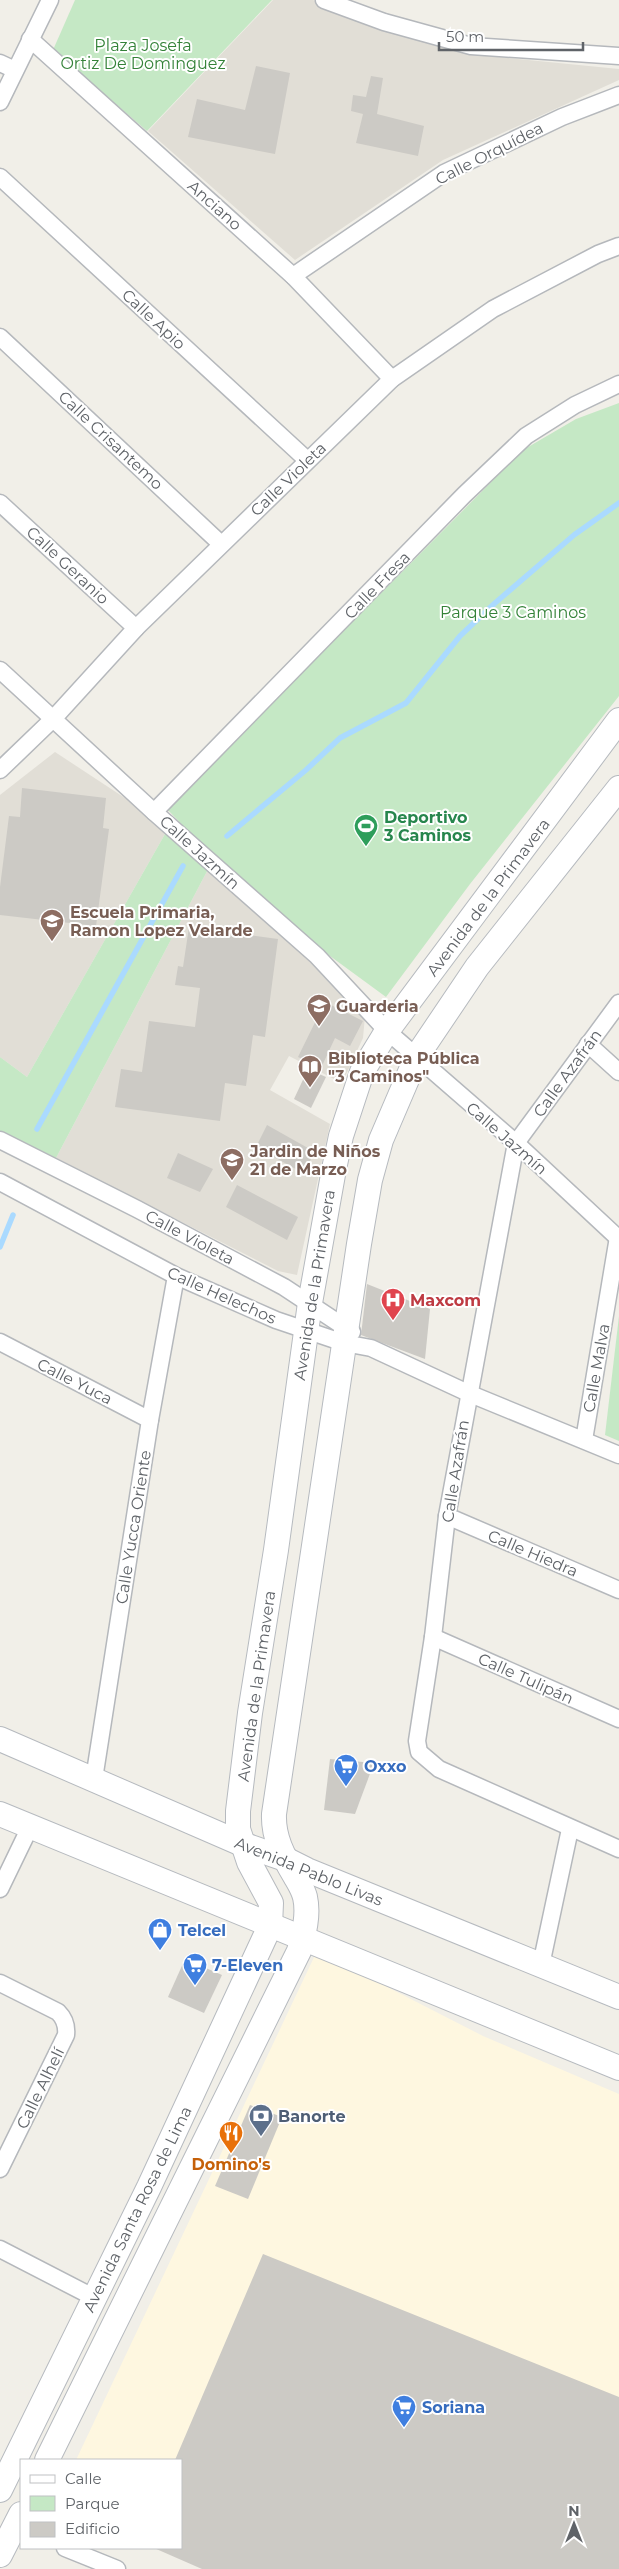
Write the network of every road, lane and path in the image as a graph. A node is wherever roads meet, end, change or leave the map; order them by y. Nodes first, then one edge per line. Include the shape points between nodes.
1 (50, 0) edge
2 (324, 0) edge
3 (30, 39) junction
4 (619, 56) edge
5 (0, 63) edge
6 (15, 70) junction
7 (619, 95) edge
8 (0, 102) edge
9 (0, 177) edge
10 (619, 246) edge
11 (293, 276) junction
12 (0, 337) edge
13 (392, 379) junction
14 (619, 384) edge
15 (307, 460) junction
16 (0, 503) edge
17 (222, 544) junction
18 (136, 628) junction
19 (0, 670) edge
20 (53, 719) junction
21 (617, 729) edge
22 (0, 770) edge
23 (619, 788) edge
24 (154, 812) junction
25 (619, 1003) edge
26 (387, 1031) junction
27 (588, 1044) junction
28 (417, 1056) junction
29 (619, 1072) edge
30 (0, 1140) edge
31 (516, 1143) junction
32 (0, 1182) edge
33 (618, 1238) edge
34 (176, 1276) junction
35 (310, 1302) junction
36 (306, 1330) junction
37 (346, 1335) junction
38 (0, 1342) edge
39 (468, 1393) junction
40 (150, 1420) junction
41 (584, 1440) junction
42 (619, 1455) edge
43 (447, 1516) junction
44 (619, 1590) edge
45 (433, 1637) junction
46 (619, 1719) edge
47 (0, 1740) edge
48 (94, 1779) junction
49 (0, 1814) edge
50 (30, 1827) junction
51 (570, 1829) junction
52 (242, 1844) junction
53 (619, 1849) edge
54 (285, 1859) junction
55 (0, 1889) edge
56 (270, 1926) junction
57 (302, 1939) junction
58 (542, 1965) junction
59 (0, 1983) edge
60 (619, 1997) edge
61 (619, 2068) edge
62 (0, 2169) edge
63 (0, 2249) edge
64 (94, 2297) junction
65 (47, 2459) edge
66 (0, 2490) edge
67 (14, 2523) edge
68 (67, 2549) edge
69 (0, 2554) edge
70 (117, 2569) edge

1 - 3 street
2 - 4 street via 384,22 472,46
3 - 6 street
3 - 11 street, Anciano
5 - 6 street
6 - 8 street
7 - 11 street, Calle Orquídea via 562,117 444,173
9 - 15 street, Calle Apio
10 - 13 street, Calle Violeta via 493,309
11 - 13 street, Anciano
12 - 17 street, Calle Crisantemo
13 - 15 street, Calle Violeta
14 - 24 street, Calle Fresa via 575,405 526,436 464,495
15 - 17 street, Calle Violeta
16 - 18 street, Calle Geranio
17 - 18 street, Calle Violeta
18 - 20 street, Calle Violeta
19 - 20 street, Calle Jazmín
20 - 22 street, Calle Violeta
20 - 24 street, Calle Jazmín
21 - 26 street, Avenida de la Primavera
23 - 28 street, Avenida de la Primavera via 477,967
24 - 26 street, Calle Jazmín via 317,956
25 - 27 street, Calle Azafrán
26 - 28 street, Calle Jazmín
26 - 35 street, Avenida de la Primavera via 362,1072 341,1136
27 - 29 street
27 - 31 street, Calle Azafrán
28 - 31 street, Calle Jazmín
28 - 37 street, Avenida de la Primavera via 384,1131 370,1180
30 - 35 street, Calle Violeta
31 - 33 street, Calle Jazmín
31 - 39 street, Calle Azafrán
32 - 34 street, Calle Helechos
33 - 41 street, Calle Malva
34 - 36 street, Calle Helechos
34 - 40 street, Calle Yucca Oriente
35 - 36 street, Avenida de la Primavera
35 - 37 street, Calle Violeta
36 - 37 street, Calle Helechos
36 - 52 street, Avenida de la Primavera via 238,1811
37 - 39 street, Calle Helechos
37 - 54 street, Avenida de la Primavera via 274,1814 274,1829
38 - 40 street, Calle Yuca
39 - 41 street, Calle Helechos
39 - 43 street, Calle Azafrán
40 - 48 street, Calle Yucca Oriente
41 - 42 street, Calle Helechos
43 - 44 street, Calle Hiedra
43 - 45 street, Calle Azafrán
45 - 46 street, Calle Tulipán
45 - 51 street, Calle Azafrán via 418,1730 419,1752 439,1769
47 - 48 street, Avenida Pablo Livas
48 - 52 street, Avenida Pablo Livas
49 - 50 street
50 - 55 street
50 - 56 street
51 - 53 street, Calle Azafrán
51 - 58 street
52 - 54 street, Avenida Pablo Livas
52 - 56 street, Avenida de la Primavera via 272,1903
54 - 57 street, Avenida Santa Rosa de Lima via 305,1897 306,1920
54 - 58 street, Avenida Pablo Livas
56 - 57 street
56 - 64 street, Avenida Santa Rosa de Lima
57 - 61 street
57 - 65 street, Avenida Santa Rosa de Lima
58 - 60 street, Avenida Pablo Livas
59 - 62 street, Calle Alhelí via 58,2012 65,2023 66,2035
63 - 64 street
64 - 66 street, Avenida Santa Rosa de Lima
67 - 69 street
68 - 70 street

